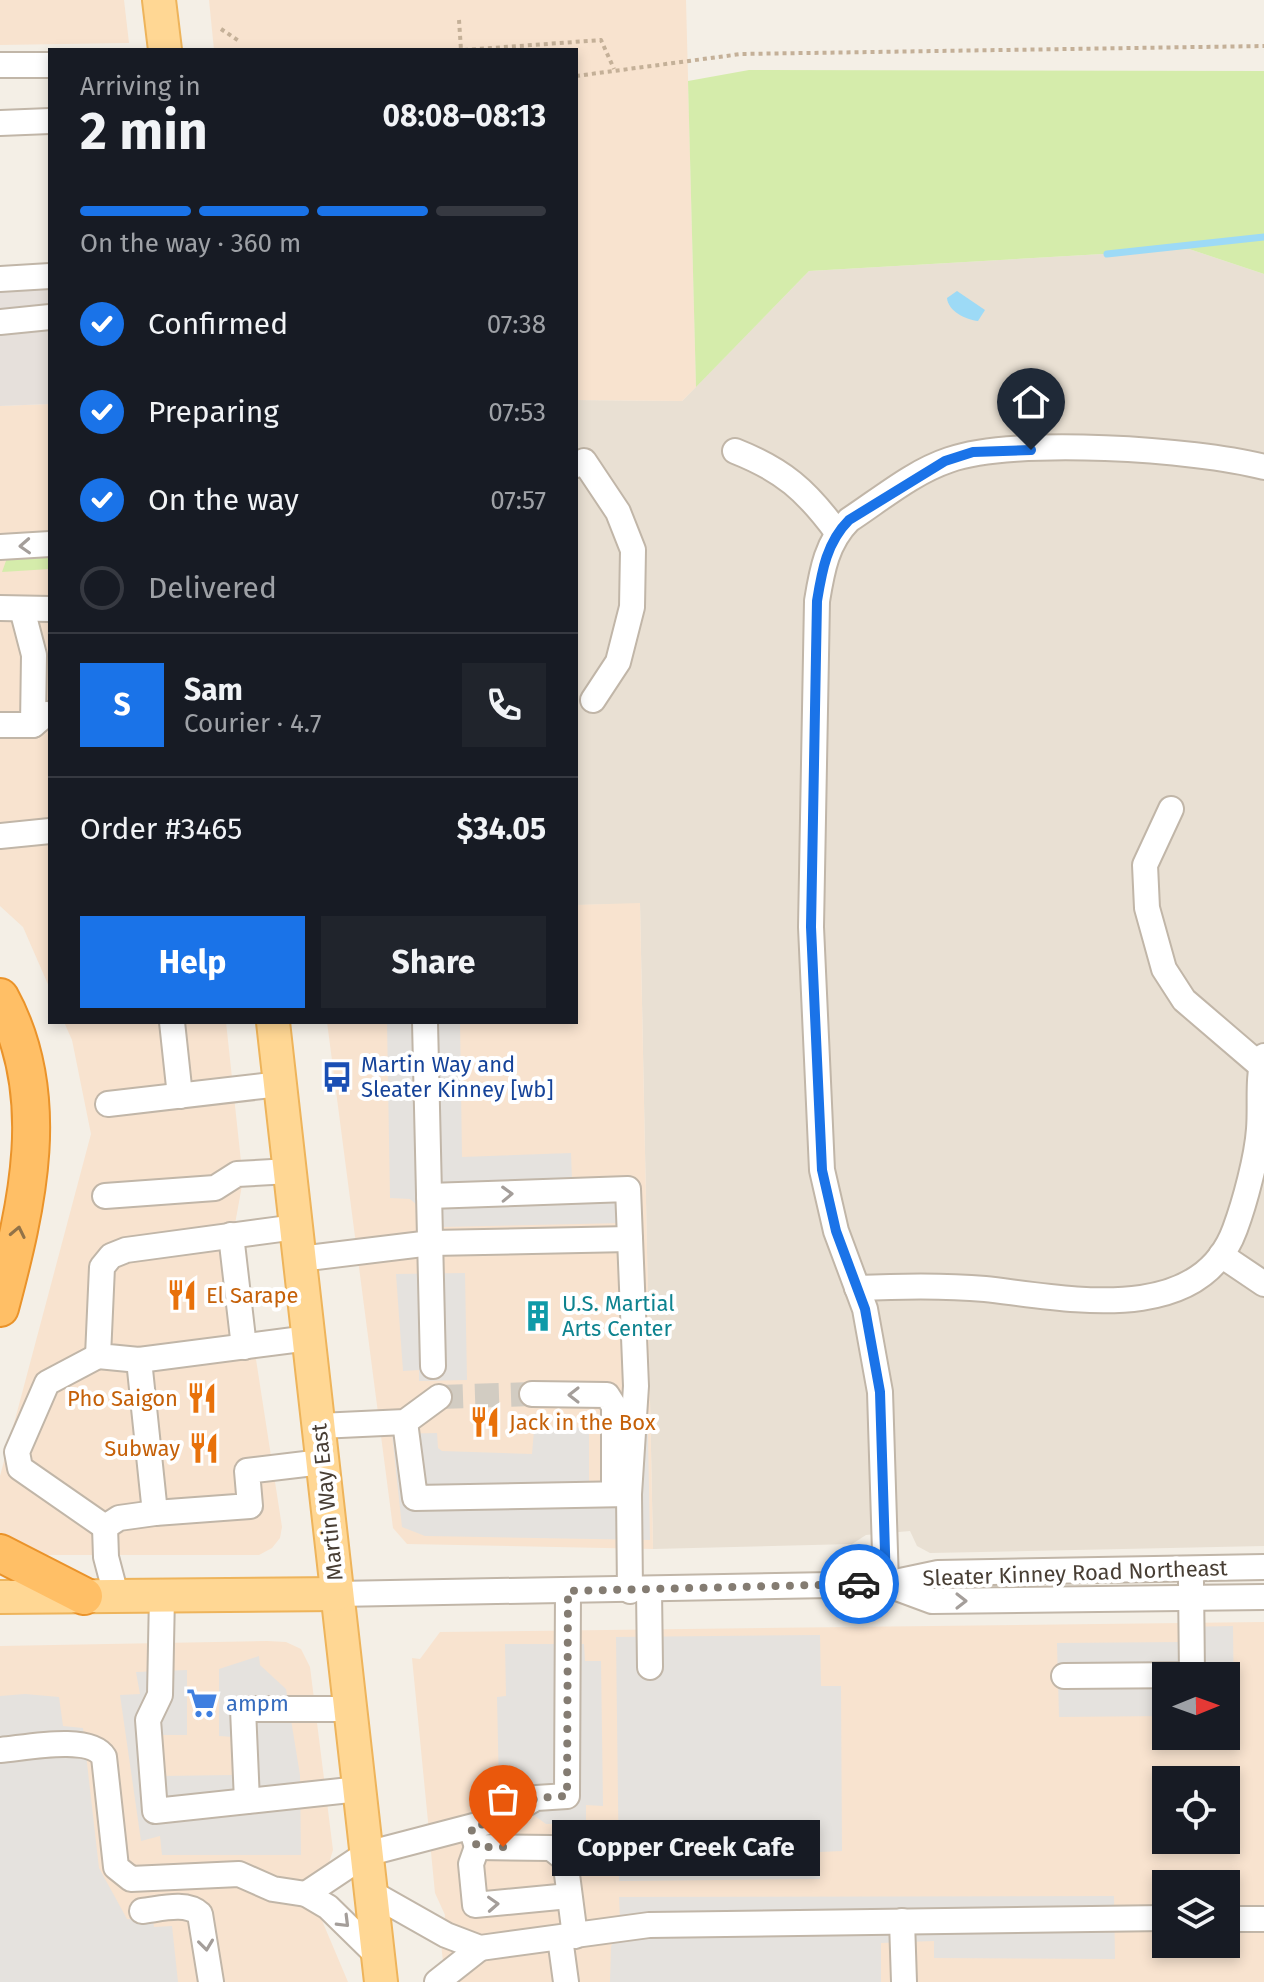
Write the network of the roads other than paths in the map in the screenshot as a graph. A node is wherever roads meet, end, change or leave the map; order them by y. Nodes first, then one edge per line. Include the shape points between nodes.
1 (159, 0) edge
2 (165, 48) edge
3 (0, 65) edge
4 (48, 65) edge
5 (48, 121) edge
6 (0, 123) edge
7 (48, 276) edge
8 (0, 279) edge
9 (48, 317) edge
10 (0, 322) edge
11 (735, 451) dead end
12 (580, 463) edge
13 (1264, 467) edge
14 (837, 532) junction
15 (48, 544) edge
16 (0, 547) edge
17 (11, 608) edge
18 (48, 609) edge
19 (42, 654) edge
20 (593, 700) dead end
21 (42, 718) edge
22 (0, 725) edge
23 (1171, 809) dead end
24 (48, 831) edge
25 (0, 836) edge
26 (0, 997) edge
27 (172, 1024) edge
28 (273, 1024) edge
29 (425, 1024) edge
30 (1262, 1061) edge
31 (280, 1084) junction
32 (180, 1096) junction
33 (108, 1104) dead end
34 (290, 1171) junction
35 (105, 1196) dead end
36 (429, 1196) junction
37 (296, 1227) junction
38 (231, 1235) junction
39 (630, 1239) junction
40 (431, 1243) junction
41 (1221, 1255) junction
42 (300, 1259) junction
43 (1264, 1284) edge
44 (857, 1288) junction
45 (0, 1308) edge
46 (309, 1338) junction
47 (244, 1347) junction
48 (98, 1356) junction
49 (139, 1360) junction
50 (433, 1366) dead end
51 (532, 1394) tunnel mouth
52 (439, 1397) tunnel mouth
53 (405, 1422) junction
54 (319, 1426) junction
55 (322, 1462) junction
56 (622, 1494) junction
57 (155, 1513) junction
58 (105, 1527) junction
59 (0, 1553) edge
60 (1264, 1567) edge
61 (1191, 1568) junction
62 (886, 1584) junction
63 (640, 1590) junction
64 (568, 1591) junction
65 (337, 1594) junction
66 (162, 1595) junction
67 (100, 1596) junction
68 (1191, 1596) junction
69 (0, 1597) edge
70 (1264, 1597) edge
71 (650, 1667) dead end
72 (1064, 1676) dead end
73 (350, 1709) junction
74 (0, 1750) edge
75 (359, 1789) junction
76 (247, 1801) junction
77 (474, 1838) junction
78 (366, 1854) junction
79 (370, 1892) junction
80 (306, 1894) junction
81 (569, 1896) junction
82 (142, 1911) dead end
83 (1152, 1918) edge
84 (1240, 1919) edge
85 (1264, 1919) edge
86 (902, 1921) junction
87 (568, 1937) junction
88 (480, 1948) junction
89 (379, 1969) edge
90 (211, 1982) edge
91 (437, 1982) edge
92 (566, 1982) edge
93 (904, 1982) edge

1 - 2 main road
3 - 4 street
5 - 6 street
7 - 8 street
9 - 10 street
11 - 14 street via 800,486
12 - 20 street via 618,512 633,550 632,607 618,662
13 - 14 street via 1147,451 973,452 909,480
14 - 44 street via 817,601 811,927 822,1170
15 -> 16 street
17 - 18 street
17 - 19 street
19 - 21 street
21 - 22 street
23 - 30 street via 1145,865 1147,908 1164,969 1184,1000
24 - 25 street
45 -> 26 highway via 27,1195 33,1125 24,1057
27 - 32 street
28 - 31 main road, Martin Way East
29 - 36 street
30 - 41 street via 1259,1131 1235,1230
31 - 32 street
31 - 34 main road, Martin Way East
32 - 33 street
34 - 35 street via 237,1174 215,1188
34 - 37 main road, Martin Way East
36 -> 39 street via 628,1189
36 - 40 street
37 - 38 street
37 - 42 main road, Martin Way East
38 - 47 street
38 - 48 street via 111,1256 102,1267
39 - 40 street
39 - 56 street via 636,1386
40 - 42 street
40 - 50 street
41 - 43 street
41 - 44 street via 1215,1267 1190,1283 1129,1300 1057,1300 984,1289
42 - 46 main road, Martin Way East
44 - 62 street via 880,1392
46 - 47 street
46 - 54 main road, Martin Way East
47 - 49 street
48 - 49 street
48 - 58 street via 47,1383 17,1461
49 - 57 street
56 -> 51 street via 614,1406 607,1395
52 - 53 street
53 - 54 street
53 - 56 street via 415,1498
54 - 55 main road, Martin Way East
55 - 57 street via 247,1471 250,1506
55 - 65 main road, Martin Way East
56 - 63 street
57 - 58 street via 119,1518
58 - 67 street
59 - 67 highway
60 - 61 street, Sleater Kinney Road Northeast
61 - 62 street, Sleater Kinney Road Northeast via 938,1573
61 - 68 street
62 - 63 street, Sleater Kinney Road Northeast
62 -> 68 street, Sleater Kinney Road Northeast via 932,1601
63 - 64 street, Sleater Kinney Road Northeast
63 - 71 street
64 - 65 street, Sleater Kinney Road Northeast
64 - 77 street via 567,1796 536,1798
65 - 66 main road
65 - 73 main road, Martin Way East
66 - 67 main road
66 - 76 street via 160,1695 148,1720 155,1811
67 - 69 main road
68 - 70 street, Sleater Kinney Road Northeast
68 - 72 street via 1192,1675
73 - 75 main road, Martin Way East
73 - 76 street via 243,1709
74 - 80 street via 73,1744 100,1751 116,1867 131,1879 239,1874 273,1889
75 - 76 street
75 - 78 main road, Martin Way East
77 - 78 street
77 - 81 street via 551,1848 565,1859
77 -> 81 street via 475,1905
78 - 79 main road, Martin Way East
78 - 80 street
79 - 88 street
79 - 89 main road, Martin Way East
80 -> 89 street via 328,1907
81 - 87 street
82 -> 90 street via 180,1907 200,1914
83 - 86 street
84 - 85 street
86 - 87 street via 649,1925
86 - 93 street
87 - 88 street
87 - 92 street
88 - 91 street

